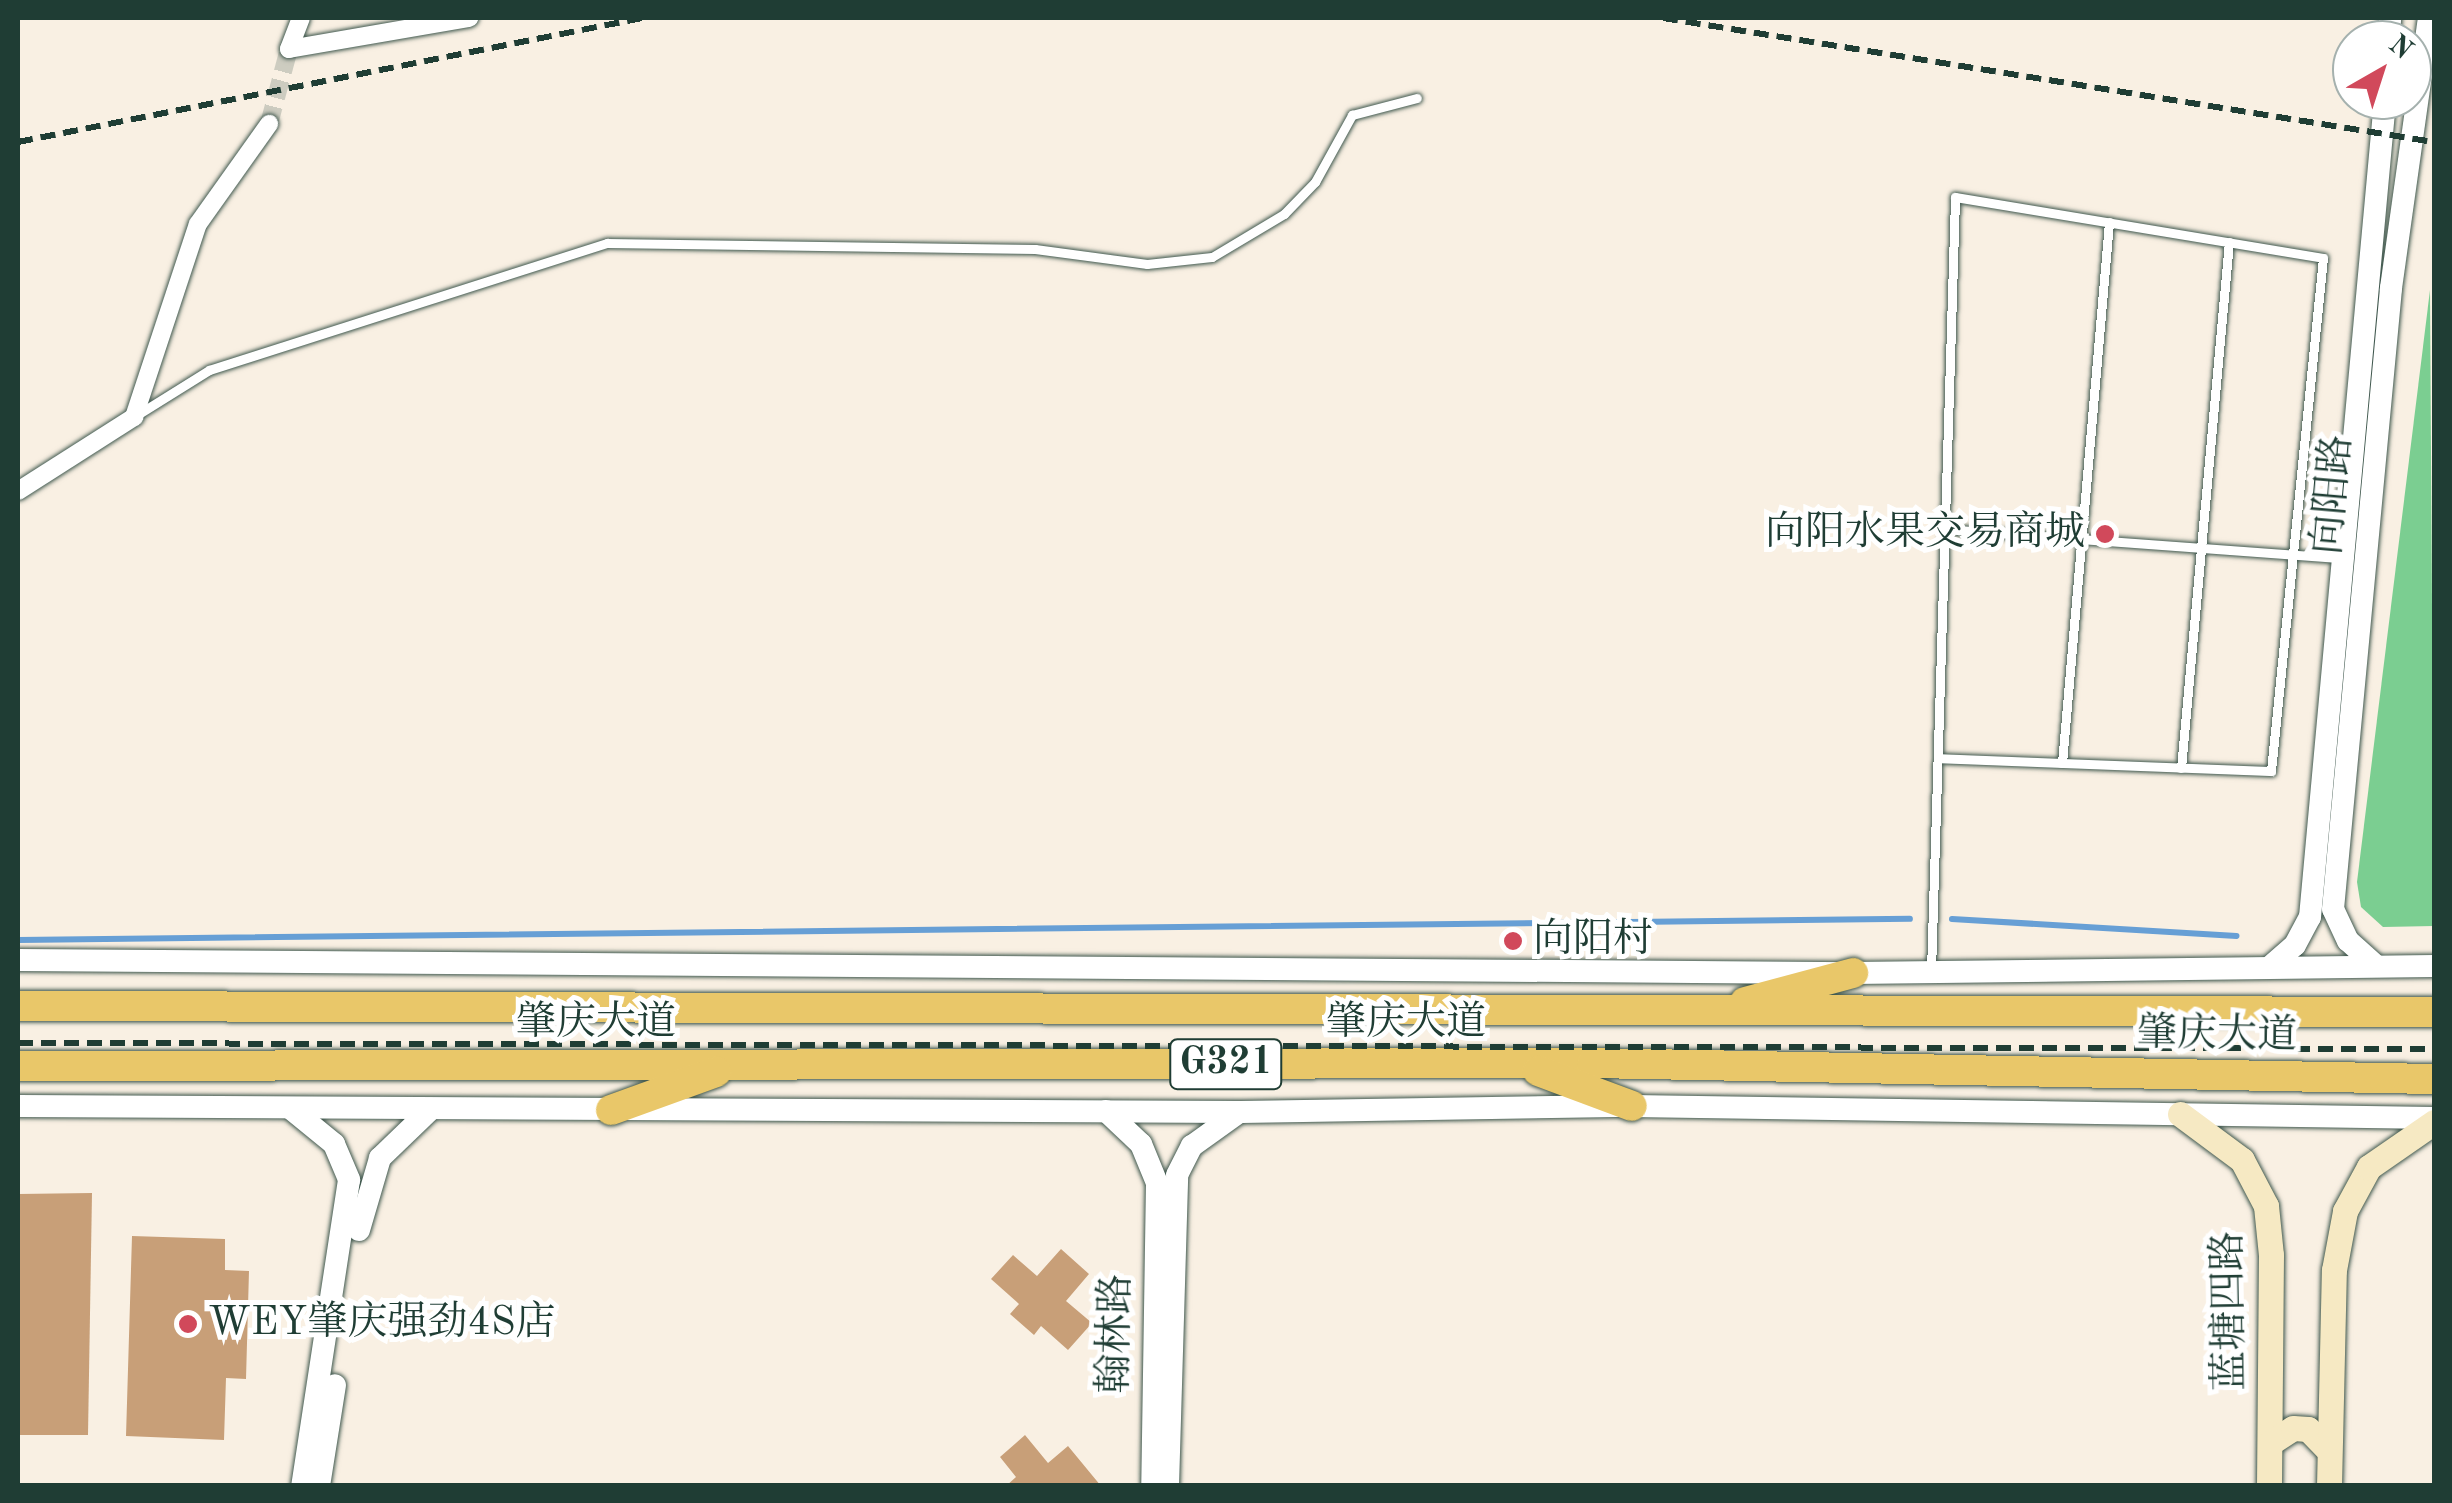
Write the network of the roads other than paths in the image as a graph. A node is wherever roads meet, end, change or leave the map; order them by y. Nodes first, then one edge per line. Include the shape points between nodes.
1 (300, 18) edge
2 (469, 18) edge
3 (2429, 18) edge
4 (1417, 98) dead end
5 (2383, 120) edge
6 (269, 124) tunnel mouth
7 (2109, 222) junction
8 (2229, 242) junction
9 (134, 417) junction
10 (18, 491) edge
11 (1945, 529) junction
12 (2082, 539) junction
13 (2201, 548) junction
14 (2293, 555) junction
15 (2355, 560) junction
16 (1938, 758) junction
17 (2062, 763) junction
18 (2181, 768) junction
19 (18, 960) edge
20 (2272, 964) junction
21 (2375, 965) junction
22 (2434, 966) edge
23 (1931, 972) junction
24 (1854, 973) junction
25 (18, 1006) edge
26 (2434, 1012) edge
27 (1705, 1013) junction
28 (739, 1064) junction
29 (1517, 1064) junction
30 (18, 1066) edge
31 (2434, 1079) edge
32 (18, 1106) edge
33 (1632, 1106) junction
34 (290, 1108) junction
35 (430, 1109) junction
36 (611, 1110) junction
37 (1106, 1111) junction
38 (1241, 1112) junction
39 (2180, 1114) junction
40 (2434, 1120) edge
41 (1166, 1188) junction
42 (2270, 1443) junction
43 (2329, 1451) junction
44 (302, 1486) edge
45 (319, 1486) edge
46 (1152, 1486) edge
47 (1168, 1486) edge
48 (2269, 1486) edge
49 (2329, 1486) edge

1 - 2 street via 290,49
3 - 15 street, 向阳路
4 - 9 lane via 1352,115 1315,182 1284,214 1212,257 1147,264 1036,249 607,243 208,370
5 - 15 street, 向阳路
6 - 9 street via 198,224
7 - 8 lane
7 - 11 lane via 1955,197
7 - 12 lane
8 - 13 lane
8 - 14 lane via 2323,258
9 - 10 street
11 - 12 lane
11 - 16 lane
12 - 13 lane
12 - 17 lane
13 - 14 lane
13 - 18 lane
14 - 15 lane
14 - 18 lane via 2271,771
15 - 20 street, 向阳路 via 2310,917 2294,945
15 - 21 street, 向阳路 via 2332,910 2348,941
16 - 17 lane
16 - 23 lane
17 - 18 lane
19 - 24 street
20 - 21 street
20 - 23 street
21 - 22 street
23 - 24 street
24 - 27 highway
25 - 27 highway, 肇庆大道 / G321
26 - 27 highway, 肇庆大道 / G321
28 - 29 highway, 肇庆大道 / G321
28 - 30 highway, 肇庆大道 / G321
28 - 36 highway
29 - 31 highway, 肇庆大道 / G321
29 - 33 highway
32 - 34 street
33 - 38 street
33 - 39 street
34 - 35 street
34 - 44 street via 334,1144 349,1180
35 - 36 street
35 - 45 street via 380,1158 362,1206
36 - 37 street
37 - 38 street
37 - 41 street via 1141,1144
38 - 41 street via 1192,1146
39 - 40 street
39 - 42 main road, 蓝塘四路 via 2224,1141 2266,1206 2272,1255
40 - 43 main road via 2369,1168 2345,1211 2334,1270
41 - 46 street, 翰林路
41 - 47 street, 翰林路
42 - 43 main road via 2293,1428 2308,1429
42 - 48 main road, 蓝塘四路
43 - 49 main road

